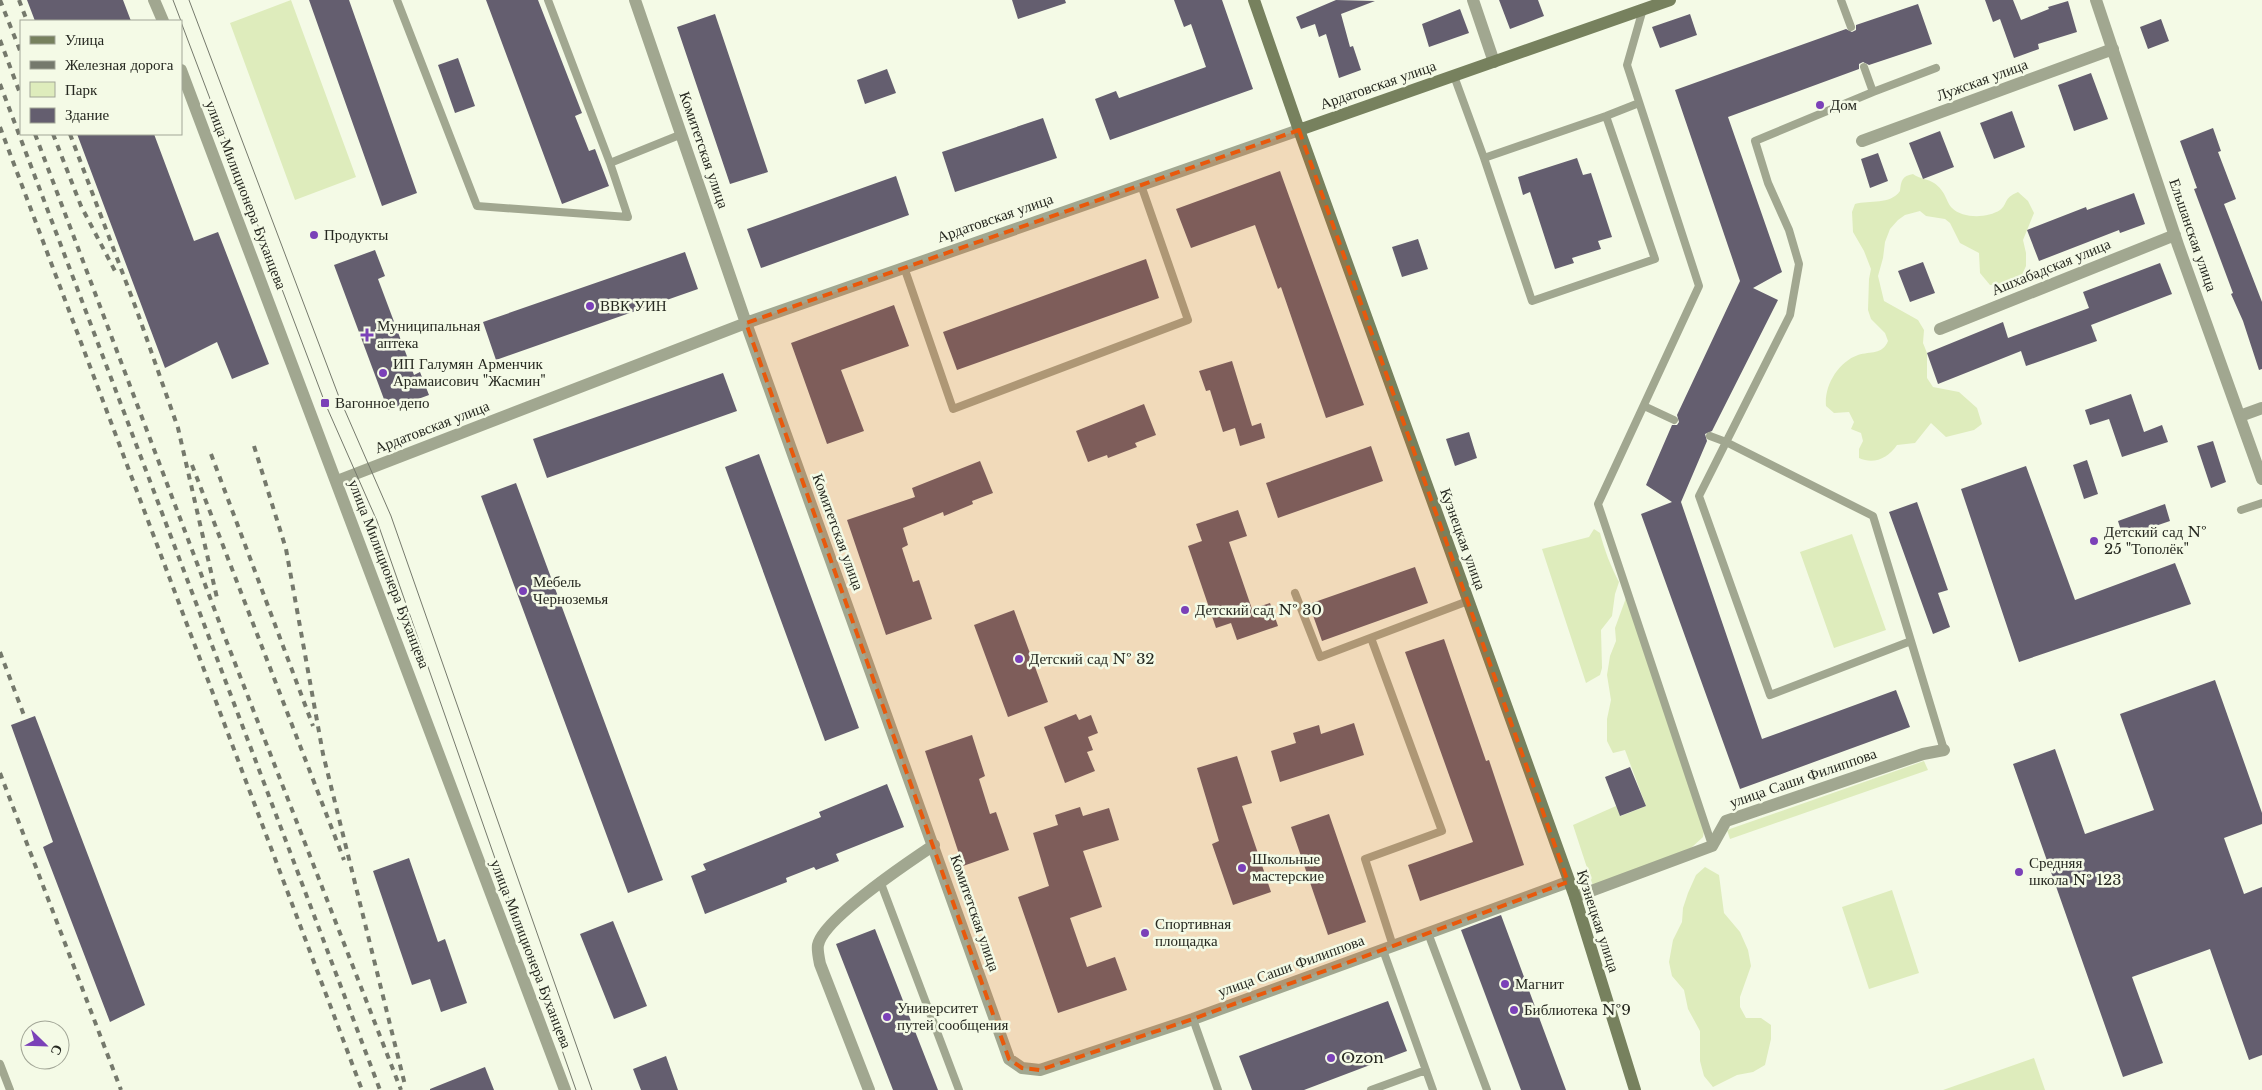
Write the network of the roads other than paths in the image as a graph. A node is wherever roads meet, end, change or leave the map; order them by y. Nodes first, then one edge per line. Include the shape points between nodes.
1 (154, 0) edge
2 (397, 0) edge
3 (548, 0) edge
4 (636, 0) edge
5 (1254, 0) edge
6 (1472, 0) edge
7 (1670, 0) edge
8 (1841, 0) edge
9 (2096, 0) edge
10 (1643, 9) junction
11 (162, 20) edge
12 (1851, 28) dead end
13 (2113, 49) junction
14 (1494, 62) junction
15 (1864, 67) dead end
16 (1936, 68) dead end
17 (182, 73) edge
18 (1454, 76) junction
19 (1873, 92) junction
20 (1639, 102) junction
21 (1606, 116) junction
22 (1299, 130) junction
23 (682, 134) junction
24 (1862, 141) dead end
25 (1484, 158) junction
26 (610, 163) junction
27 (1141, 185) junction
28 (2175, 235) junction
29 (904, 268) junction
30 (746, 323) junction
31 (1940, 329) dead end
32 (1644, 406) junction
33 (2262, 408) edge
34 (2240, 416) junction
35 (1674, 420) dead end
36 (1710, 436) dead end
37 (1726, 442) junction
38 (2262, 479) edge
39 (337, 481) junction
40 (2262, 503) edge
41 (2241, 510) dead end
42 (1295, 593) dead end
43 (1468, 601) junction
44 (1371, 638) junction
45 (1910, 641) junction
46 (1944, 750) joint
47 (934, 846) junction
48 (1712, 846) junction
49 (880, 882) junction
50 (1568, 882) junction
51 (1575, 897) junction
52 (1428, 933) junction
53 (1388, 948) junction
54 (1193, 1019) junction
55 (0, 1064) edge
56 (1022, 1068) joint
57 (1426, 1070) junction
58 (10, 1090) edge
59 (565, 1090) edge
60 (869, 1090) edge
61 (959, 1090) edge
62 (1218, 1090) edge
63 (1371, 1090) edge
64 (1433, 1090) edge
65 (1487, 1090) edge
66 (1635, 1090) edge

1 - 11 street
2 - 26 lane via 477,206 628,217
3 - 26 lane
4 - 23 street, Комитетская улица
5 - 22 street, Кузнецкая улица
6 - 14 street
7 - 10 street, Ардатовская улица
8 - 12 lane
9 - 13 street, Ельшанская улица
10 - 14 street, Ардатовская улица
10 - 20 lane via 1627,65
13 - 24 street, Лужская улица
13 - 28 street, Ельшанская улица
14 - 18 street, Ардатовская улица
15 - 19 lane
16 - 19 lane
17 - 39 street, улица Милиционера Буханцева
18 - 22 street, Ардатовская улица
18 - 25 lane
19 - 37 lane via 1756,141 1799,264 1790,315
20 - 21 lane
20 - 32 lane via 1699,286
21 - 25 lane
21 - 25 lane via 1654,259 1532,301
22 - 27 street, Ардатовская улица
22 - 43 street, Кузнецкая улица
23 - 26 lane
23 - 30 street, Комитетская улица
27 - 29 street, Ардатовская улица
27 - 29 lane via 1188,320 953,408
28 - 31 street, Ашхабадская улица
28 - 34 street, Ельшанская улица
29 - 30 street, Ардатовская улица
30 - 39 street, Ардатовская улица
30 - 47 street, Комитетская улица
32 - 35 lane
32 - 48 lane via 1598,504
33 - 34 street
34 - 38 street, Ельшанская улица
36 - 37 lane
37 - 45 lane via 1873,516
37 - 45 lane via 1699,496 1770,695
39 - 59 street, улица Милиционера Буханцева
40 - 41 lane
42 - 44 lane via 1320,657
43 - 44 lane
43 - 50 street, Кузнецкая улица
44 - 53 lane via 1442,831 1365,859
45 - 46 lane
46 - 48 street, улица Саши Филиппова via 1923,754 1726,821
47 - 49 street
47 - 56 street, Комитетская улица via 1009,1059
48 - 51 street
49 - 60 street via 826,930 818,945 820,964
49 - 61 lane
50 - 51 street, Кузнецкая улица
50 - 52 street, улица Саши Филиппова
51 - 66 street, Кузнецкая улица
52 - 53 street, улица Саши Филиппова
52 - 65 lane
53 - 54 street, улица Саши Филиппова
53 - 57 lane
54 - 56 street, улица Саши Филиппова via 1040,1070
54 - 62 lane
55 - 58 lane
57 - 63 lane
57 - 64 lane

